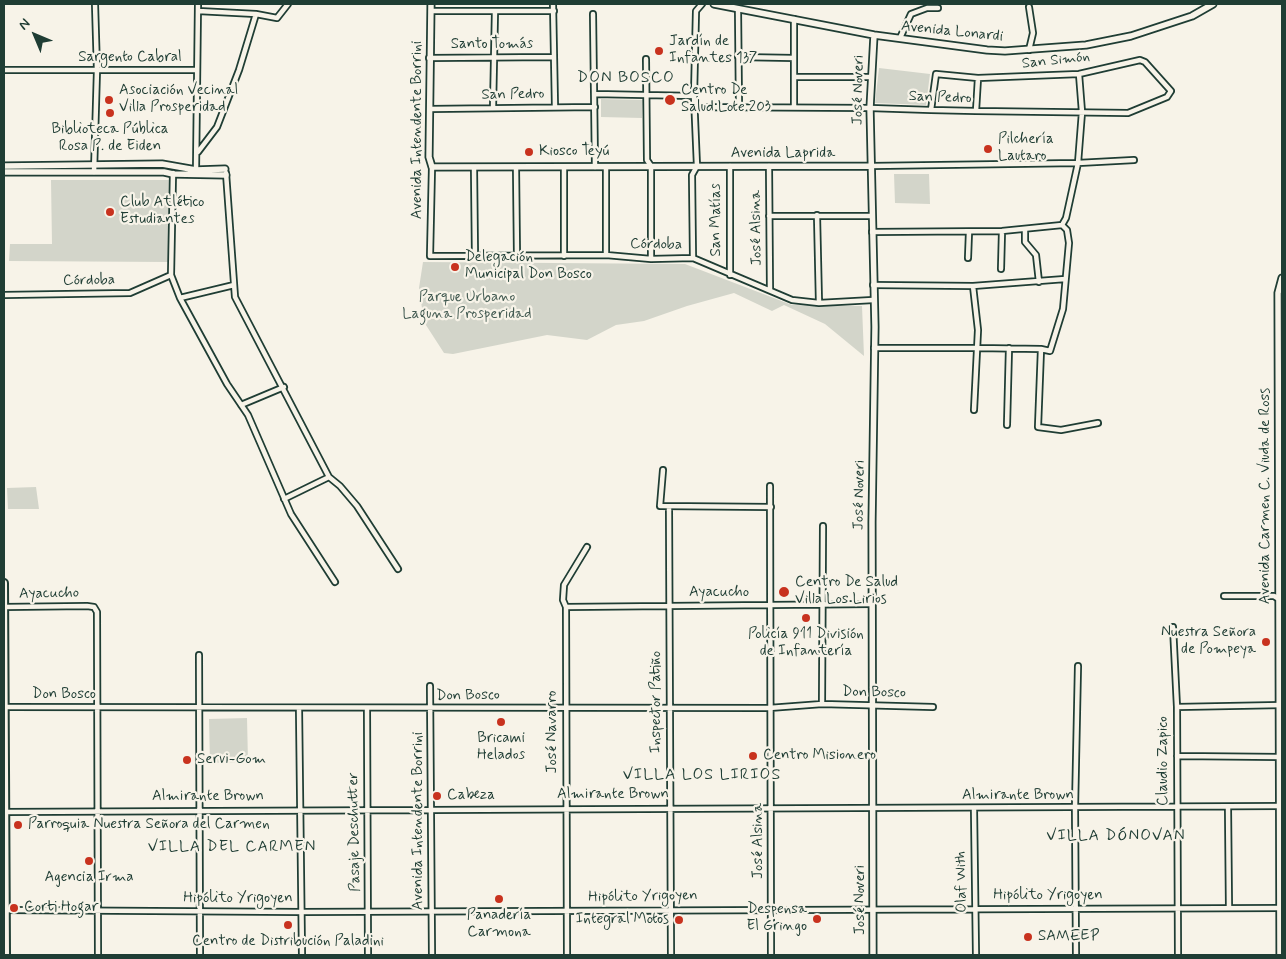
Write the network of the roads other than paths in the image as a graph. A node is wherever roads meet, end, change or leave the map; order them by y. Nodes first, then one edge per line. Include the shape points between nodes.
1 (95, 4) edge
2 (198, 4) edge
3 (288, 4) edge
4 (431, 4) edge
5 (554, 4) edge
6 (702, 4) edge
7 (714, 4) edge
8 (1212, 4) edge
9 (1029, 7) dead end
10 (938, 8) dead end
11 (738, 9) junction
12 (198, 11) junction
13 (431, 11) junction
14 (495, 11) junction
15 (554, 11) junction
16 (256, 14) junction
17 (594, 14) dead end
18 (794, 18) junction
19 (874, 34) junction
20 (900, 38) junction
21 (1029, 50) junction
22 (494, 57) junction
23 (554, 57) junction
24 (738, 57) junction
25 (429, 58) junction
26 (794, 58) junction
27 (646, 59) dead end
28 (4, 70) edge
29 (97, 70) junction
30 (197, 70) junction
31 (1079, 74) junction
32 (794, 77) junction
33 (872, 77) junction
34 (978, 78) junction
35 (1168, 86) joint
36 (647, 93) junction
37 (595, 94) junction
38 (694, 96) junction
39 (739, 106) junction
40 (556, 107) junction
41 (595, 107) junction
42 (696, 107) junction
43 (794, 107) junction
44 (493, 108) junction
45 (870, 108) junction
46 (430, 109) junction
47 (931, 110) junction
48 (976, 111) junction
49 (1082, 112) junction
50 (197, 153) junction
51 (1134, 160) dead end
52 (1078, 163) junction
53 (94, 164) junction
54 (4, 166) edge
55 (651, 166) junction
56 (697, 166) junction
57 (730, 166) junction
58 (768, 166) junction
59 (872, 166) junction
60 (173, 167) junction
61 (432, 167) junction
62 (516, 167) junction
63 (564, 167) junction
64 (595, 167) junction
65 (606, 167) junction
66 (474, 168) junction
67 (4, 172) edge
68 (94, 172) junction
69 (196, 172) junction
70 (226, 172) joint
71 (173, 174) junction
72 (818, 215) junction
73 (769, 216) junction
74 (872, 216) junction
75 (1062, 225) junction
76 (1025, 229) junction
77 (1002, 231) junction
78 (872, 232) junction
79 (968, 232) junction
80 (606, 255) junction
81 (430, 256) joint
82 (475, 256) junction
83 (517, 256) junction
84 (564, 256) junction
85 (693, 258) junction
86 (968, 258) dead end
87 (651, 259) junction
88 (1001, 269) dead end
89 (172, 275) junction
90 (730, 275) junction
91 (1282, 278) edge
92 (1065, 279) junction
93 (1039, 282) junction
94 (234, 285) junction
95 (873, 285) junction
96 (973, 286) junction
97 (770, 290) junction
98 (4, 295) edge
99 (180, 298) junction
100 (873, 300) junction
101 (819, 303) junction
102 (874, 348) junction
103 (977, 348) junction
104 (1009, 348) junction
105 (1041, 349) junction
106 (284, 387) junction
107 (241, 405) junction
108 (974, 410) dead end
109 (1098, 424) dead end
110 (1007, 425) dead end
111 (663, 470) dead end
112 (329, 477) junction
113 (770, 486) dead end
114 (284, 499) junction
115 (771, 507) junction
116 (669, 508) junction
117 (1281, 512) edge
118 (823, 526) dead end
119 (588, 547) dead end
120 (398, 569) dead end
121 (335, 582) dead end
122 (4, 583) edge
123 (1224, 596) dead end
124 (1281, 600) edge
125 (872, 604) junction
126 (772, 605) junction
127 (822, 605) junction
128 (669, 606) junction
129 (4, 607) edge
130 (566, 607) junction
131 (1173, 627) dead end
132 (199, 654) dead end
133 (1078, 666) dead end
134 (4, 671) edge
135 (430, 686) dead end
136 (822, 704) junction
137 (874, 705) junction
138 (1281, 705) edge
139 (4, 707) edge
140 (933, 707) dead end
141 (1177, 707) junction
142 (98, 708) junction
143 (200, 708) junction
144 (299, 708) junction
145 (566, 708) junction
146 (669, 708) junction
147 (769, 708) junction
148 (366, 709) junction
149 (431, 710) junction
150 (1177, 756) junction
151 (1280, 757) junction
152 (1176, 806) junction
153 (1281, 806) edge
154 (771, 807) junction
155 (1228, 807) junction
156 (566, 808) junction
157 (670, 808) junction
158 (873, 808) junction
159 (1076, 808) junction
160 (432, 809) junction
161 (974, 809) junction
162 (98, 810) junction
163 (201, 810) junction
164 (301, 810) junction
165 (366, 810) junction
166 (5, 812) edge
167 (1178, 908) junction
168 (1229, 908) junction
169 (1281, 908) edge
170 (671, 909) junction
171 (771, 909) junction
172 (976, 909) junction
173 (1076, 909) junction
174 (5, 910) edge
175 (432, 910) junction
176 (873, 910) junction
177 (98, 911) junction
178 (368, 911) junction
179 (566, 911) junction
180 (200, 912) junction
181 (302, 912) junction
182 (6, 955) edge
183 (98, 955) edge
184 (200, 955) edge
185 (302, 955) edge
186 (368, 955) edge
187 (432, 955) edge
188 (567, 955) edge
189 (671, 955) edge
190 (772, 955) edge
191 (874, 955) edge
192 (976, 955) edge
193 (1076, 955) edge
194 (1178, 955) edge
195 (1280, 955) edge

1 - 29 street
2 - 12 street
3 - 16 street via 277,18
4 - 13 street, Avenida Intendente Borrini
5 - 15 street
6 - 38 street via 696,11
7 - 11 street, Avenida Lonardi
8 - 21 street, Avenida Lonardi via 1185,18 1131,36 1086,45
9 - 21 street via 1033,33
10 - 20 street via 911,14
11 - 18 street, Avenida Lonardi
11 - 24 street
12 - 16 street
12 - 30 street
13 - 14 street
13 - 25 street, Avenida Intendente Borrini
14 - 15 street
14 - 22 street
15 - 23 street
16 - 50 street via 217,127
17 - 37 street
18 - 19 street, Avenida Lonardi
18 - 26 street
19 - 20 street, Avenida Lonardi
19 - 33 street, José Noveri
20 - 21 street, Avenida Lonardi via 987,50
22 - 23 street, Santo Tomás
22 - 25 street, Santo Tomás
22 - 44 street
23 - 40 street
24 - 26 street
24 - 39 street
25 - 46 street, Avenida Intendente Borrini
26 - 32 street
27 - 36 street
28 - 29 street, Sargento Cabral
29 - 30 street, Sargento Cabral
29 - 53 street
30 - 50 street
31 - 34 street, San Simón
31 - 35 street, San Simón via 1140,60
31 - 49 street
32 - 33 street
32 - 43 street
33 - 45 street, José Noveri
34 - 47 street, San Simón via 936,74
34 - 48 street
35 - 49 street, San Pedro via 1171,91 1167,97 1128,113
36 - 37 street
36 - 38 street
36 - 55 street via 647,160
37 - 41 street
38 - 42 street
39 - 42 street, San Pedro
39 - 43 street, San Pedro
40 - 41 street, San Pedro
40 - 44 street, San Pedro
41 - 64 street
42 - 56 street
43 - 45 street, San Pedro
44 - 46 street, San Pedro
45 - 47 street, San Pedro
45 - 59 street, José Noveri
46 - 61 street, Avenida Intendente Borrini via 429,157
47 - 48 street, San Pedro
48 - 49 street, San Pedro
49 - 52 street
50 - 69 street
51 - 52 street, Avenida Laprida
52 - 59 street, Avenida Laprida
52 - 75 street
53 - 54 street
53 - 60 street via 162,164
53 - 68 street
55 - 56 street, Avenida Laprida
55 - 65 street, Avenida Laprida
55 - 87 street
56 - 57 street, Avenida Laprida
56 - 85 street via 692,175
57 - 58 street, Avenida Laprida
57 - 90 street, San Matías
58 - 59 street, Avenida Laprida
58 - 73 street, José Alsina
59 - 74 street, José Noveri
60 - 69 street
60 - 71 street
61 - 66 street, Avenida Laprida
61 - 81 street, Avenida Intendente Borrini
62 - 63 street, Avenida Laprida
62 - 66 street, Avenida Laprida
62 - 83 street
63 - 64 street, Avenida Laprida
63 - 84 street
64 - 65 street, Avenida Laprida
65 - 80 street
66 - 82 street
67 - 68 street
68 - 71 street
69 - 70 street
69 - 71 street
70 - 94 street
71 - 89 street
72 - 73 street
72 - 74 street
72 - 101 street
73 - 97 street, José Alsina
74 - 78 street, José Noveri
75 - 76 street
75 - 92 street via 1067,230 1069,243
76 - 77 street
76 - 93 street via 1025,242 1036,256
77 - 79 street
77 - 88 street
78 - 79 street
78 - 95 street, José Noveri
79 - 86 street
80 - 84 street, Córdoba
80 - 87 street, Córdoba
81 - 82 street, Córdoba
82 - 83 street, Córdoba
83 - 84 street, Córdoba
85 - 87 street, Córdoba
85 - 90 street, Córdoba
89 - 98 street, Córdoba via 130,293
89 - 99 street
90 - 97 street, Córdoba
91 - 117 street, Avenida Carmen C. Viuda de Ross via 1278,293
92 - 93 street
92 - 105 street via 1062,309 1050,352
93 - 96 street
94 - 99 street
94 - 106 street via 235,297
95 - 96 street
95 - 100 street, José Noveri
96 - 103 street
97 - 101 street, Córdoba via 792,300
99 - 107 street
100 - 101 street, Córdoba
100 - 102 street, José Noveri
102 - 103 street
102 - 125 street, José Noveri
103 - 104 street
103 - 108 street
104 - 105 street
104 - 110 street
105 - 109 street via 1038,427 1061,430
106 - 107 street
106 - 112 street
107 - 114 street
111 - 116 street via 660,506
112 - 114 street
112 - 120 street via 357,506
113 - 115 street, José Alsina
114 - 121 street
115 - 116 street
115 - 126 street, José Alsina
116 - 128 street, Inspector Patiño
117 - 124 street, Avenida Carmen C. Viuda de Ross
118 - 127 street
119 - 130 street, José Navarro via 564,585
122 - 129 main road
123 - 124 street via 1274,596
124 - 138 street, Avenida Carmen C. Viuda de Ross
125 - 127 street, Ayacucho
125 - 137 street, José Noveri
126 - 127 street, Ayacucho
126 - 128 street, Ayacucho
126 - 147 street, José Alsina
127 - 136 street
128 - 130 street, Ayacucho
128 - 146 street, Inspector Patiño
129 - 134 main road
129 - 142 street, Ayacucho via 94,607 97,612
130 - 145 street, José Navarro
131 - 141 street, Claudio Zapico
132 - 143 street
133 - 159 street
134 - 139 main road
135 - 149 street, Avenida Intendente Borrini
136 - 137 street, Don Bosco
136 - 147 street, Don Bosco
137 - 140 street, Don Bosco
137 - 158 street, José Noveri
138 - 141 street
138 - 151 street, Avenida Carmen C. Viuda de Ross
139 - 142 street, Don Bosco
139 - 166 main road
141 - 150 street, Claudio Zapico
142 - 143 street, Don Bosco
142 - 162 street
143 - 144 street, Don Bosco
143 - 163 street
144 - 148 street, Don Bosco
144 - 164 street
145 - 146 street, Don Bosco
145 - 149 street, Don Bosco
145 - 156 street, José Navarro
146 - 147 street, Don Bosco
146 - 157 street, Inspector Patiño
147 - 154 street, José Alsina
148 - 149 street, Don Bosco
148 - 165 street, Pasaje Deschutter
149 - 160 street, Avenida Intendente Borrini
150 - 151 street
150 - 152 street, Claudio Zapico
151 - 153 street, Avenida Carmen C. Viuda de Ross
152 - 155 street, Almirante Brown
152 - 159 street, Almirante Brown
152 - 167 street, Claudio Zapico
153 - 155 street, Almirante Brown
153 - 169 street, Avenida Carmen C. Viuda de Ross
154 - 157 street, Almirante Brown
154 - 158 street, Almirante Brown
154 - 171 street, José Alsina
155 - 168 street
156 - 157 street, Almirante Brown
156 - 160 street, Almirante Brown
156 - 179 street, José Navarro
157 - 170 street, Inspector Patiño
158 - 161 street, Almirante Brown
158 - 176 street, José Noveri
159 - 161 street, Almirante Brown
159 - 173 street
160 - 165 street, Almirante Brown
160 - 175 street, Avenida Intendente Borrini
161 - 172 street, Olaf With
162 - 163 street, Almirante Brown
162 - 166 street, Almirante Brown
162 - 177 street
163 - 164 street, Almirante Brown
163 - 180 street
164 - 165 street, Almirante Brown
164 - 181 street
165 - 178 street, Pasaje Deschutter
166 - 174 main road
167 - 168 street, Hipólito Yrigoyen
167 - 173 street, Hipólito Yrigoyen
167 - 194 street, Claudio Zapico
168 - 169 street, Hipólito Yrigoyen
169 - 195 street, Avenida Carmen C. Viuda de Ross
170 - 171 street, Hipólito Yrigoyen
170 - 179 street, Hipólito Yrigoyen
170 - 189 street, Inspector Patiño
171 - 176 street, Hipólito Yrigoyen
171 - 190 street, José Alsina
172 - 173 street, Hipólito Yrigoyen
172 - 176 street, Hipólito Yrigoyen
172 - 192 street, Olaf With
173 - 193 street
174 - 177 street, Hipólito Yrigoyen
174 - 182 main road
175 - 178 street, Hipólito Yrigoyen
175 - 179 street, Hipólito Yrigoyen
175 - 187 street, Avenida Intendente Borrini
176 - 191 street, José Noveri
177 - 180 street, Hipólito Yrigoyen
177 - 183 street
178 - 181 street, Hipólito Yrigoyen
178 - 186 street, Pasaje Deschutter
179 - 188 street, José Navarro
180 - 181 street, Hipólito Yrigoyen
180 - 184 street
181 - 185 street

